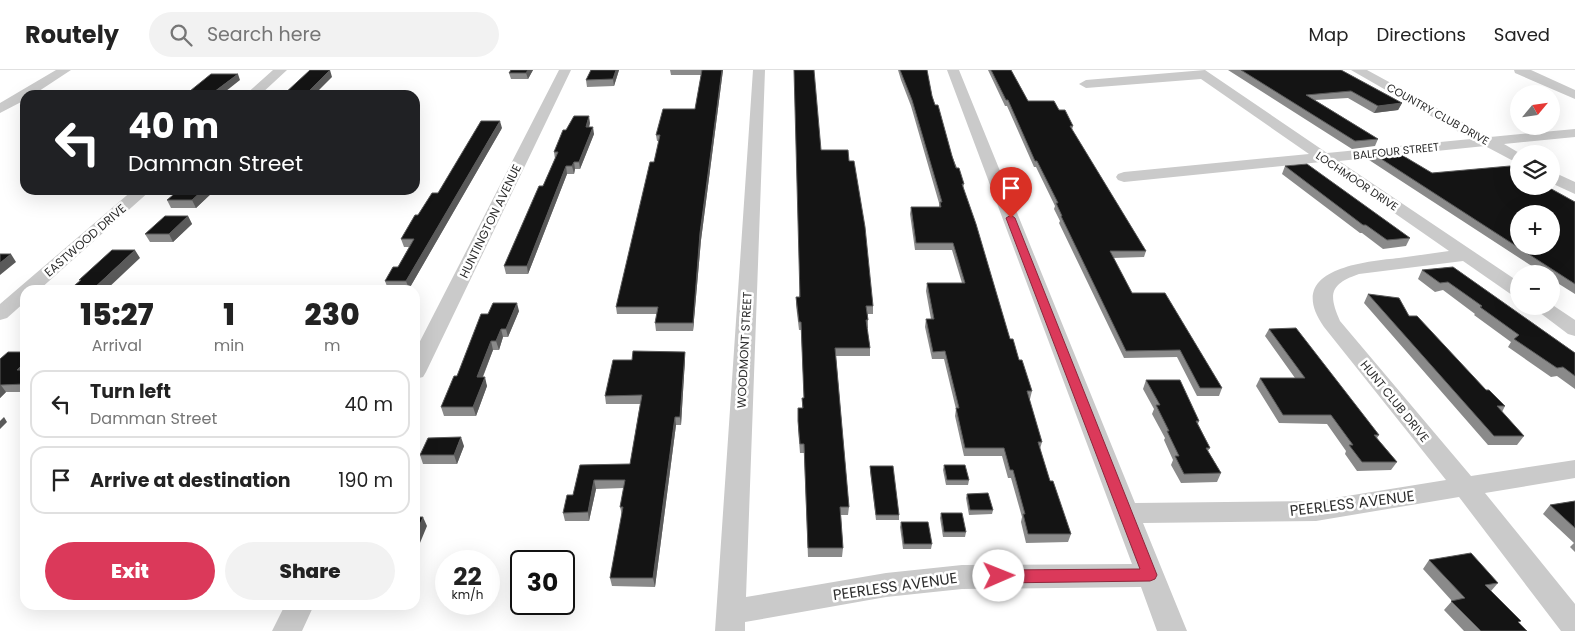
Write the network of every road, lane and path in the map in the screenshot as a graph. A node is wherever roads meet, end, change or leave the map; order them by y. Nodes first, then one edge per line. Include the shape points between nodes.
1 (65, 70) edge
2 (281, 70) edge
3 (564, 70) edge
4 (759, 70) edge
5 (953, 70) edge
6 (1357, 70) edge
7 (1520, 70) edge
8 (1200, 73) edge
9 (1086, 84) dead end
10 (32, 90) edge
11 (258, 90) edge
12 (1575, 95) edge
13 (20, 97) edge
14 (0, 109) edge
15 (1575, 133) edge
16 (1487, 142) junction
17 (1510, 154) edge
18 (1323, 158) junction
19 (1124, 177) dead end
20 (1560, 181) edge
21 (1575, 189) edge
22 (137, 195) edge
23 (1467, 255) junction
24 (33, 285) edge
25 (1510, 285) edge
26 (20, 296) edge
27 (0, 314) edge
28 (1554, 315) edge
29 (1575, 330) edge
30 (420, 362) edge
31 (1575, 469) edge
32 (1465, 488) junction
33 (1126, 513) junction
34 (1150, 575) junction
35 (298, 610) edge
36 (730, 622) edge
37 (1575, 626) edge
38 (287, 631) edge
39 (1172, 631) edge

1 - 10 street
2 - 11 street
3 - 30 street, HUNTINGTON AVENUE
4 - 36 street, WOODMONT STREET
5 - 33 street
6 - 16 street, COUNTRY CLUB DRIVE
7 - 12 street
8 - 9 street
8 - 18 street, LOCHMOOR DRIVE
13 - 14 street
15 - 16 street, BALFOUR STREET
16 - 17 street, COUNTRY CLUB DRIVE
16 - 18 street, BALFOUR STREET
18 - 19 street, BALFOUR STREET
18 - 23 street, LOCHMOOR DRIVE
20 - 21 street
22 - 24 street, EASTWOOD DRIVE
23 - 25 street, LOCHMOOR DRIVE
23 - 32 street, HUNT CLUB DRIVE via 1356,269 1332,279 1322,294 1322,306 1331,323
26 - 27 street, EASTWOOD DRIVE
28 - 29 street
31 - 32 street, PEERLESS AVENUE
32 - 33 street, PEERLESS AVENUE via 1316,511
32 - 37 street, HUNT CLUB DRIVE
33 - 34 street
34 - 36 street, PEERLESS AVENUE via 962,577 886,585
34 - 39 street
35 - 38 street

